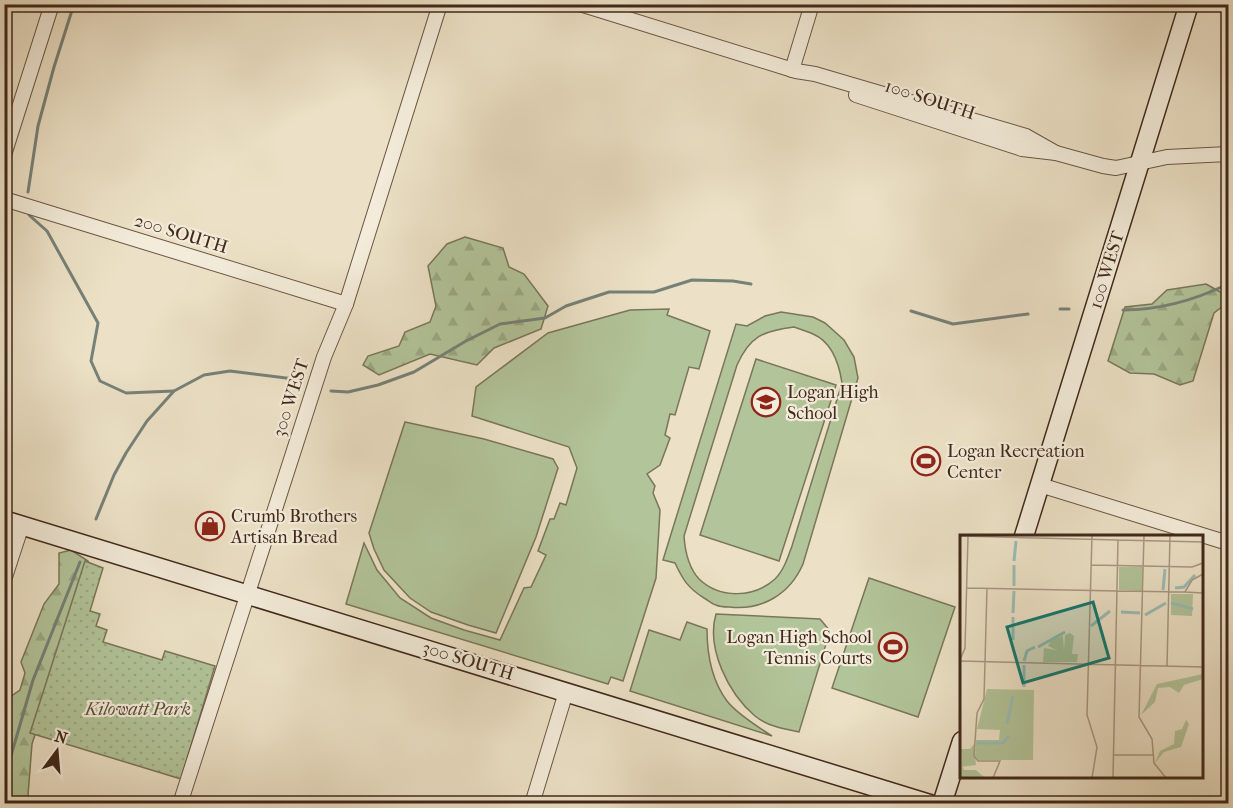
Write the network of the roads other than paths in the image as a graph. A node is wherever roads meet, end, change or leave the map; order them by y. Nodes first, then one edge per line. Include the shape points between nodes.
1 (52, 4) edge
2 (440, 4) edge
3 (580, 4) edge
4 (812, 4) edge
5 (1189, 4) edge
6 (794, 71) junction
7 (4, 154) edge
8 (1228, 154) edge
9 (1140, 163) junction
10 (4, 199) edge
11 (346, 303) junction
12 (1040, 485) junction
13 (13, 523) edge
14 (1025, 535) edge
15 (1202, 535) edge
16 (1203, 535) edge
17 (1228, 543) edge
18 (4, 580) edge
19 (246, 595) junction
20 (566, 692) junction
21 (960, 747) edge
22 (180, 804) edge
23 (532, 804) edge
24 (930, 804) edge
25 (942, 804) edge

1 - 7 street
2 - 11 street, 300 WEST
3 - 6 street, 100 SOUTH
4 - 6 street
5 - 9 street, 100 WEST
6 - 9 street, 100 SOUTH via 1026,136 1056,153 1103,166 1116,168
8 - 9 street, 100 SOUTH via 1167,157
9 - 12 street, 100 WEST
10 - 11 street, 200 SOUTH
11 - 19 street, 300 WEST via 324,357
12 - 14 street, 100 WEST
12 - 15 street
13 - 18 street
13 - 19 street, 300 SOUTH
16 - 17 street
19 - 20 street, 300 SOUTH
19 - 22 street, 300 WEST
20 - 23 street
20 - 24 street, 300 SOUTH
21 - 25 street

